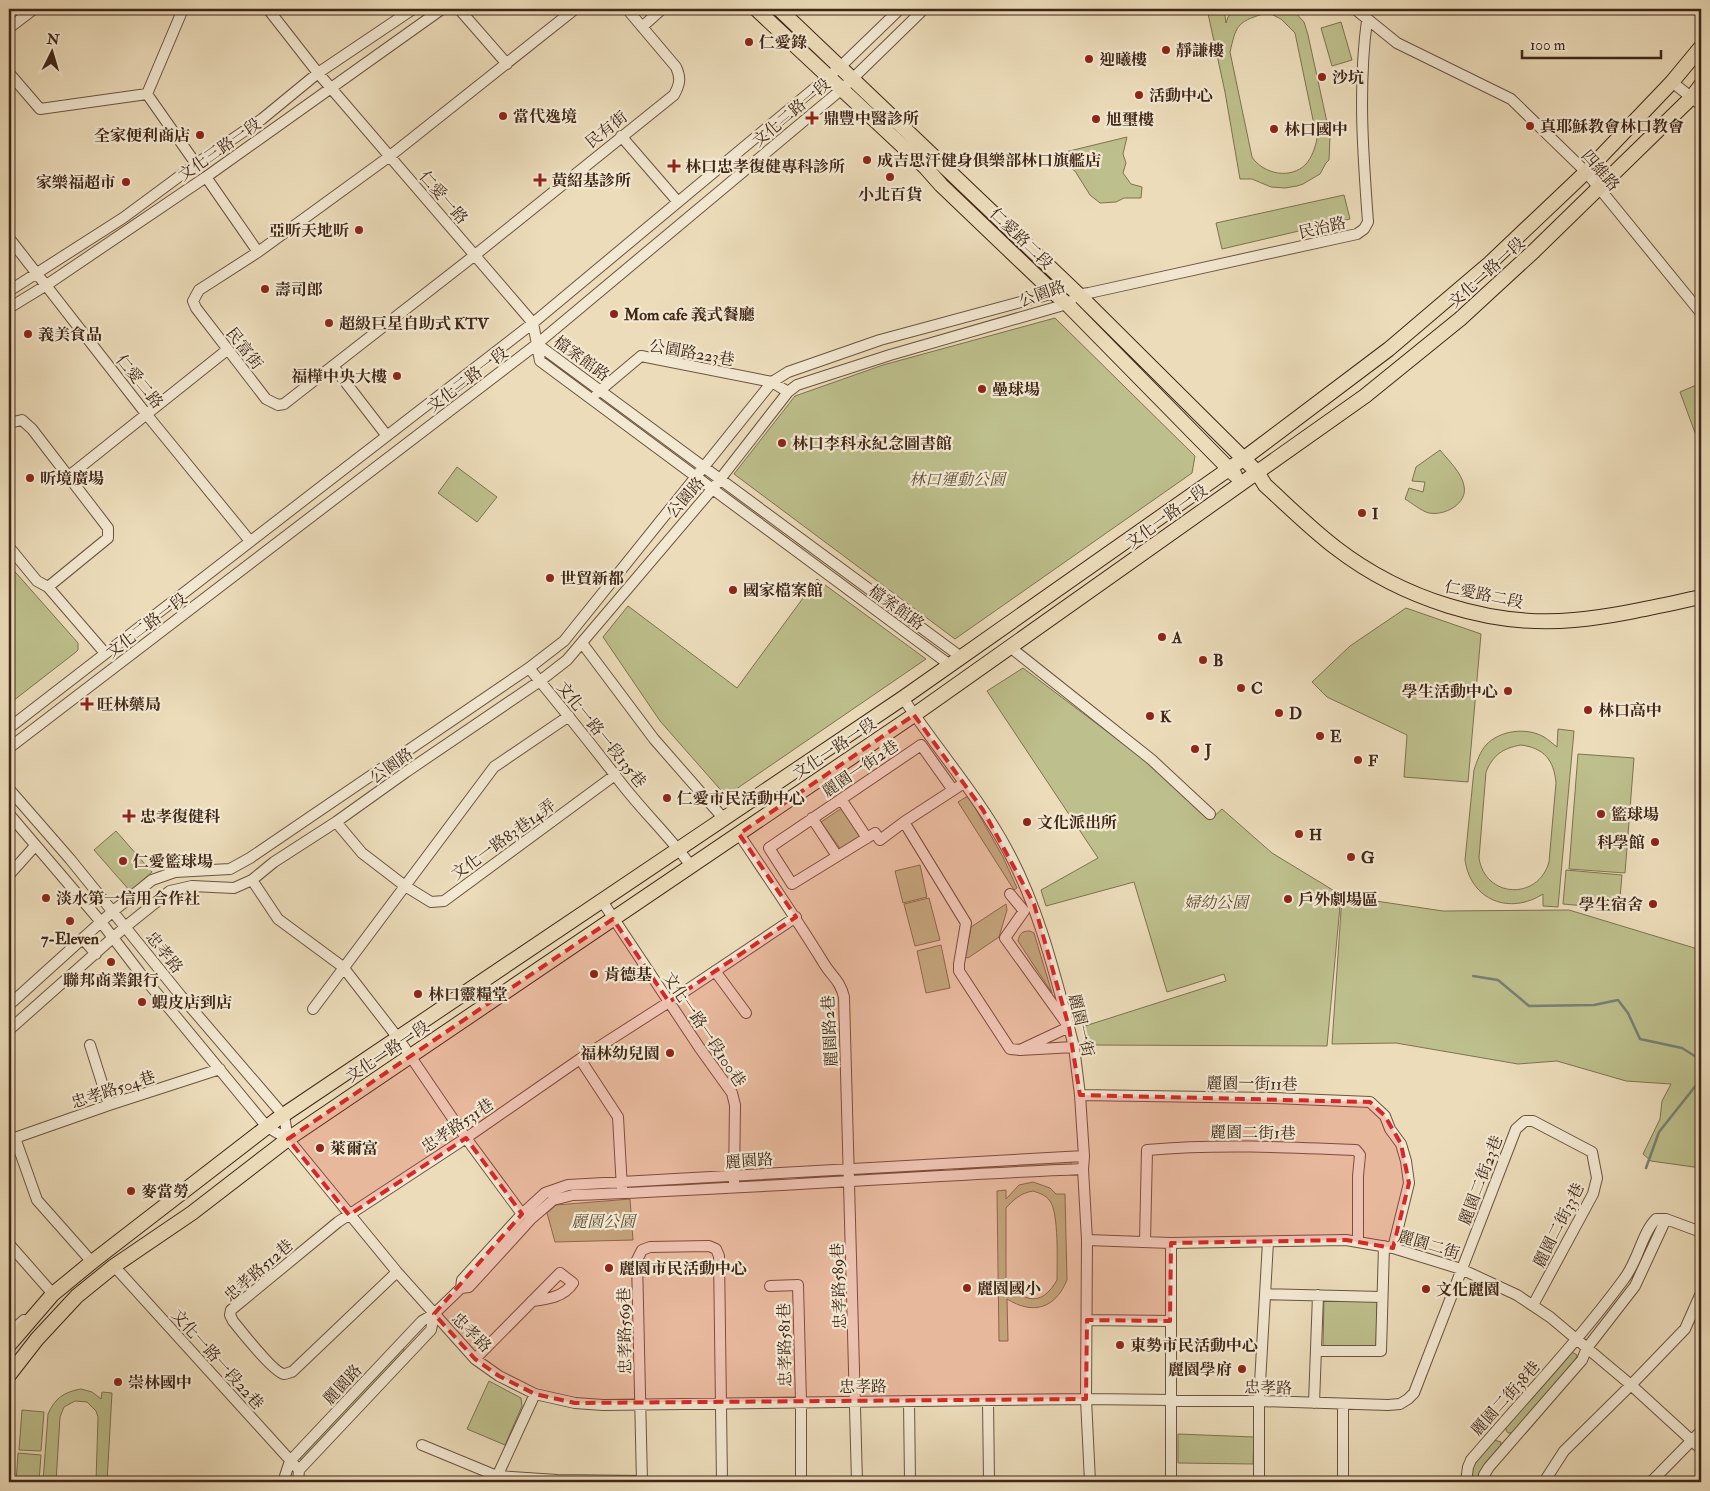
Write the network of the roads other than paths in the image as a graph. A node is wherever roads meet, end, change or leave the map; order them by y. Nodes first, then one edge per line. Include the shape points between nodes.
1 (34, 9) edge
2 (183, 9) edge
3 (268, 9) edge
4 (413, 9) edge
5 (442, 9) edge
6 (458, 9) edge
7 (576, 9) edge
8 (626, 9) edge
9 (662, 9) edge
10 (756, 9) edge
11 (779, 9) edge
12 (900, 9) edge
13 (924, 9) edge
14 (1355, 9) edge
15 (1367, 20) junction
16 (642, 27) junction
17 (9, 28) edge
18 (1701, 47) edge
19 (507, 64) junction
20 (840, 67) junction
21 (9, 73) edge
22 (318, 73) junction
23 (827, 78) junction
24 (853, 78) junction
25 (1672, 82) junction
26 (1701, 85) edge
27 (330, 88) junction
28 (842, 89) junction
29 (147, 94) junction
30 (1696, 102) edge
31 (620, 136) junction
32 (390, 156) junction
33 (196, 164) junction
34 (1586, 172) junction
35 (206, 177) junction
36 (1598, 189) junction
37 (678, 202) junction
38 (9, 238) edge
39 (258, 252) junction
40 (475, 255) junction
41 (36, 273) junction
42 (45, 286) junction
43 (9, 291) edge
44 (1054, 293) junction
45 (1078, 295) junction
46 (1067, 304) junction
47 (1010, 305) junction
48 (9, 308) edge
49 (1701, 313) edge
50 (1015, 319) junction
51 (533, 323) junction
52 (880, 340) junction
53 (537, 344) junction
54 (227, 350) junction
55 (887, 356) junction
56 (333, 366) junction
57 (772, 382) junction
58 (600, 390) junction
59 (788, 392) junction
60 (591, 398) junction
61 (147, 415) junction
62 (9, 423) edge
63 (386, 436) junction
64 (1243, 458) junction
65 (703, 466) junction
66 (1228, 469) junction
67 (1257, 472) junction
68 (69, 476) junction
69 (695, 476) junction
70 (720, 479) junction
71 (1244, 482) junction
72 (1265, 485) junction
73 (712, 489) junction
74 (250, 541) junction
75 (9, 547) edge
76 (48, 587) junction
77 (1701, 597) edge
78 (564, 641) junction
79 (582, 643) junction
80 (1010, 647) junction
81 (105, 653) junction
82 (574, 654) junction
83 (956, 661) junction
84 (528, 668) junction
85 (540, 681) junction
86 (903, 698) junction
87 (914, 715) junction
88 (569, 716) junction
89 (9, 728) edge
90 (9, 748) edge
91 (390, 763) junction
92 (615, 775) junction
93 (400, 776) junction
94 (964, 783) junction
95 (9, 789) edge
96 (953, 790) junction
97 (841, 799) junction
98 (9, 814) edge
99 (1210, 814) dead end
100 (812, 818) junction
101 (724, 819) junction
102 (336, 822) junction
103 (904, 822) junction
104 (738, 834) junction
105 (867, 838) junction
106 (35, 846) junction
107 (679, 849) junction
108 (837, 856) junction
109 (253, 857) junction
110 (691, 866) junction
111 (263, 871) junction
112 (9, 875) edge
113 (160, 877) junction
114 (252, 880) junction
115 (405, 886) junction
116 (170, 891) junction
117 (1010, 894) dead end
118 (602, 901) junction
119 (112, 912) junction
120 (796, 917) junction
121 (613, 919) junction
122 (101, 922) junction
123 (125, 928) junction
124 (114, 938) junction
125 (83, 939) junction
126 (96, 954) junction
127 (343, 967) junction
128 (715, 971) junction
129 (10, 1001) edge
130 (670, 1002) junction
131 (313, 1009) dead end
132 (746, 1014) dead end
133 (25, 1015) junction
134 (1069, 1027) junction
135 (9, 1030) edge
136 (398, 1038) junction
137 (90, 1045) dead end
138 (1074, 1047) junction
139 (1020, 1050) junction
140 (409, 1057) junction
141 (580, 1059) junction
142 (220, 1069) junction
143 (1080, 1095) junction
144 (109, 1105) junction
145 (284, 1116) junction
146 (267, 1128) junction
147 (1516, 1129) joint
148 (466, 1138) junction
149 (12, 1139) edge
150 (288, 1139) junction
151 (1084, 1156) junction
152 (849, 1169) junction
153 (1083, 1169) junction
154 (734, 1176) junction
155 (622, 1182) junction
156 (850, 1182) junction
157 (734, 1188) junction
158 (622, 1194) junction
159 (522, 1214) junction
160 (349, 1215) junction
161 (1666, 1219) junction
162 (1701, 1232) edge
163 (1087, 1240) junction
164 (1145, 1241) junction
165 (1268, 1242) junction
166 (1358, 1242) junction
167 (1171, 1243) junction
168 (9, 1244) edge
169 (1389, 1247) junction
170 (92, 1262) junction
171 (114, 1266) junction
172 (1461, 1269) junction
173 (397, 1272) junction
174 (770, 1286) dead end
175 (461, 1288) junction
176 (1701, 1293) edge
177 (1265, 1294) junction
178 (1318, 1295) junction
179 (1382, 1297) junction
180 (48, 1299) junction
181 (532, 1301) dead end
182 (1533, 1305) junction
183 (1600, 1310) junction
184 (434, 1314) junction
185 (1609, 1317) junction
186 (1087, 1320) junction
187 (1170, 1321) junction
188 (9, 1333) edge
189 (1577, 1339) junction
190 (9, 1345) edge
191 (1587, 1348) junction
192 (1316, 1351) junction
193 (475, 1360) junction
194 (9, 1375) edge
195 (1631, 1385) junction
196 (535, 1394) junction
197 (1086, 1399) junction
198 (988, 1400) junction
199 (856, 1401) junction
200 (909, 1401) junction
201 (1260, 1401) junction
202 (801, 1402) junction
203 (1172, 1402) junction
204 (640, 1403) junction
205 (721, 1403) junction
206 (1314, 1403) junction
207 (1344, 1404) junction
208 (1498, 1430) junction
209 (1701, 1431) edge
210 (1691, 1440) junction
211 (1511, 1443) junction
212 (422, 1445) dead end
213 (1701, 1449) edge
214 (290, 1461) junction
215 (299, 1470) junction
216 (496, 1479) edge
217 (285, 1482) edge
218 (298, 1482) edge
219 (642, 1482) edge
220 (722, 1482) edge
221 (800, 1482) edge
222 (857, 1482) edge
223 (910, 1482) edge
224 (989, 1482) edge
225 (1090, 1482) edge
226 (1171, 1482) edge
227 (1259, 1482) edge
228 (1343, 1482) edge
229 (1466, 1482) edge
230 (1484, 1482) edge
231 (1544, 1482) edge
232 (1651, 1482) edge

1 - 17 street
2 - 29 street
3 - 22 street, 仁愛一路
4 - 22 street, 文化三路一段
5 - 27 street, 文化三路一段
6 - 19 street
7 - 19 street
8 - 16 street, 民有街
9 - 16 street
10 - 23 main road, 仁愛路二段
11 - 20 main road, 仁愛路二段
12 - 20 street, 文化二路一段
13 - 24 street, 文化二路一段
14 - 15 street, 四維路
15 - 34 street, 四維路 via 1397,43 1511,99
15 - 45 street, 民治路 via 1363,50 1363,146 1368,222 1364,229 1357,234
16 - 31 street, 民有街 via 676,67 680,76 679,86 674,94
18 - 25 main road, 文化一路一段
19 - 32 street
20 - 23 street, 文化二路一段
20 - 24 main road, 仁愛路二段
21 - 29 street via 40,110
22 - 27 street, 仁愛一路
22 - 33 street, 文化三路一段 via 262,119
23 - 28 main road, 仁愛路二段
23 - 37 street, 文化二路一段
24 - 28 street, 文化二路一段
24 - 45 main road, 仁愛路二段
25 - 30 street
25 - 34 main road, 文化一路一段
26 - 30 main road, 文化一路一段
27 - 32 street, 仁愛一路
27 - 35 street, 文化三路一段
28 - 44 main road, 仁愛路二段
28 - 53 street, 文化二路一段
29 - 33 street
30 - 36 main road, 文化一路一段
31 - 37 street
31 - 40 street, 民有街
32 - 39 street, 民富街
32 - 40 street, 仁愛一路
33 - 41 street, 文化三路一段 via 123,218
34 - 36 street, 四維路
34 - 64 main road, 文化一路一段 via 1490,263 1389,349
35 - 39 street
35 - 42 street, 文化三路一段
36 - 49 street, 四維路
36 - 67 main road, 文化一路一段 via 1436,339 1365,396
37 - 51 street, 文化二路一段
38 - 41 street, 仁愛二路
39 - 54 street, 民富街 via 198,290 193,301
40 - 51 street, 仁愛一路
40 - 56 street, 民富街
41 - 42 street, 仁愛二路
41 - 43 street, 文化三路一段
42 - 48 street, 文化三路一段
42 - 61 street, 仁愛二路
44 - 45 street, 公園路
44 - 46 main road, 仁愛路二段
44 - 47 street, 公園路
45 - 46 street, 公園路
45 - 64 main road, 仁愛路二段
46 - 50 street, 公園路
46 - 66 main road, 仁愛路二段
47 - 50 street
47 - 52 street, 公園路
50 - 55 street, 公園路
51 - 53 street, 仁愛一路
51 - 63 street, 文化二路一段
52 - 55 street
52 - 57 street, 公園路 via 788,372
53 - 58 street, 檔案館路
53 - 60 street, 檔案館路 via 540,361
53 - 90 street, 文化二路一段
54 - 56 street, 民富街 via 266,399 278,405 284,404
54 - 61 street
55 - 59 street, 公園路 via 797,386
56 - 63 street
57 - 58 street, 公園路223巷 via 641,356
57 - 59 street
57 - 65 street, 公園路
58 - 60 street, 公園路223巷
58 - 65 street, 檔案館路
59 - 70 street, 公園路
60 - 69 street, 檔案館路
61 - 68 street
61 - 74 street, 仁愛二路
62 - 68 street via 22,420
63 - 74 street, 文化二路一段
64 - 66 main road, 文化一路一段
64 - 67 main road, 仁愛路二段
65 - 69 street, 公園路
65 - 70 street, 檔案館路
66 - 71 main road, 仁愛路二段
66 - 83 main road, 文化一路一段
67 - 71 main road, 文化一路一段
67 - 72 main road, 仁愛路二段
68 - 76 street via 108,528 108,538
69 - 73 street, 檔案館路
69 - 78 street, 公園路
70 - 73 street, 公園路
70 - 83 street, 檔案館路
71 - 72 main road
71 - 80 main road, 文化一路一段
72 - 77 main road, 仁愛路二段 via 1336,548 1368,570 1422,597 1470,612 1527,621 1573,620
73 - 79 street, 公園路
73 - 83 street, 檔案館路
74 - 81 street, 文化二路一段
75 - 76 street via 37,581
76 - 81 street
78 - 82 street
78 - 84 street, 公園路
79 - 82 street, 公園路
79 - 101 street via 654,739
80 - 87 main road, 文化一路一段
80 - 99 street via 1152,760
81 - 89 street, 文化二路一段
82 - 85 street, 公園路
83 - 86 main road, 文化一路一段
84 - 85 street, 文化一路一段135巷
84 - 91 street, 公園路
85 - 88 street, 文化一路一段135巷
85 - 93 street, 公園路
86 - 87 street, 麗園一街
86 - 101 main road, 文化一路一段
87 - 94 street, 麗園一街
87 - 104 main road, 文化一路一段
88 - 92 street, 文化一路一段135巷
88 - 115 street, 文化一路83巷14弄 via 494,767
91 - 93 street
91 - 109 street, 公園路
92 - 107 street, 文化一路一段135巷
92 - 115 street, 文化一路83巷14弄 via 444,901 431,902
93 - 102 street, 公園路
94 - 96 street, 麗園一街2巷
94 - 134 street, 麗園一街 via 1008,851 1034,904
95 - 119 street, 忠孝路
96 - 97 street, 麗園一街2巷 via 921,745
96 - 103 street, 麗園一街2巷
97 - 100 street, 麗園一街2巷
97 - 105 street
98 - 106 street, 忠孝路
100 - 108 street
100 - 108 street, 麗園一街2巷 via 769,848 792,884
101 - 107 main road, 文化一路一段
102 - 111 street, 公園路
102 - 115 street via 362,853
103 - 105 street, 麗園一街2巷 via 880,840 875,833
103 - 139 street via 966,923 959,971 1010,1049
104 - 110 main road, 文化一路一段
104 - 120 street, 麗園路2巷
105 - 108 street, 麗園一街2巷
106 - 112 street
106 - 122 street, 忠孝路
107 - 110 street, 文化一路一段135巷
107 - 118 main road, 文化一路一段
109 - 111 street
109 - 113 street, 公園路 via 230,869 175,872
110 - 121 main road, 文化一路一段
111 - 114 street, 公園路
113 - 116 street
113 - 119 street, 公園路
114 - 116 street, 公園路 via 234,888 192,886
114 - 127 street via 278,919
115 - 127 street, 文化一路83巷14弄
116 - 123 street, 公園路
117 - 134 street via 1024,911 1004,938
118 - 121 street, 文化一路一段100巷
118 - 136 main road, 文化一路一段
119 - 122 street, 公園路
119 - 123 street, 忠孝路
120 - 128 street, 忠孝路531巷
120 - 152 street, 麗園路2巷 via 842,986
121 - 130 street, 文化一路一段100巷
121 - 140 main road, 文化一路一段
122 - 124 street, 忠孝路
122 - 125 street, 公園路
123 - 124 street, 公園路
123 - 145 street, 忠孝路
124 - 126 street, 公園路
124 - 142 street, 忠孝路
125 - 126 street
125 - 129 street, 公園路
126 - 133 street, 公園路
127 - 131 street, 文化一路83巷14弄
127 - 136 street
128 - 130 street, 忠孝路531巷
128 - 132 street
129 - 133 street
130 - 141 street, 忠孝路531巷
130 - 154 street, 文化一路一段100巷 via 732,1092 735,1105
133 - 135 street, 公園路
134 - 138 street, 麗園一街
134 - 139 street
136 - 140 street
136 - 145 main road, 文化一路一段
137 - 144 street
138 - 139 street
138 - 143 street, 麗園一街
140 - 148 street
140 - 150 main road, 文化一路一段
141 - 148 street, 忠孝路531巷
141 - 155 street via 618,1117
142 - 144 street, 忠孝路504巷
142 - 146 street, 忠孝路
143 - 151 street, 麗園一街
143 - 169 street, 麗園一街11巷 via 1370,1102 1385,1116 1401,1144 1406,1161 1409,1184
144 - 149 street, 忠孝路504巷
145 - 146 main road, 文化一路一段
145 - 150 street, 忠孝路
146 - 150 street, 忠孝路
146 - 170 main road, 文化一路一段
147 - 172 street, 麗園二街23巷
147 - 182 street, 麗園二街33巷 via 1525,1121 1533,1122 1592,1152 1597,1178 1593,1194
148 - 159 street
148 - 160 street, 忠孝路531巷
149 - 170 street via 37,1200
150 - 160 street, 忠孝路
150 - 171 main road, 文化一路一段 via 192,1213
151 - 152 street, 麗園路
151 - 153 street, 麗園一街
152 - 154 street, 麗園路
152 - 156 street, 忠孝路589巷
153 - 156 street, 麗園路
153 - 163 street, 麗園一街
154 - 155 street, 麗園路
154 - 157 street, 文化一路一段100巷
155 - 158 street
155 - 159 street, 麗園路 via 558,1187 545,1193
156 - 157 street, 麗園路
156 - 199 street, 忠孝路589巷
157 - 158 street, 麗園路
158 - 175 street, 麗園路 via 573,1195 553,1200 531,1219 469,1287
159 - 175 street, 麗園路 via 462,1280
160 - 173 street, 忠孝路
160 - 173 street, 忠孝路512巷 via 231,1310 233,1321 278,1371 284,1374 292,1372
161 - 162 street
161 - 183 street, 麗園二街38巷 via 1656,1219 1651,1224 1632,1268
161 - 185 street, 麗園二街38巷 via 1635,1286
163 - 164 street, 麗園二街
163 - 186 street, 麗園一街
164 - 166 street, 麗園二街1巷 via 1147,1150 1256,1146 1356,1150 1360,1155
164 - 167 street, 麗園二街
165 - 166 street, 麗園二街
165 - 167 street, 麗園二街
165 - 177 street
166 - 169 street, 麗園二街
167 - 187 street
168 - 180 street
169 - 172 street, 麗園二街
169 - 179 street, 麗園一街11巷
170 - 180 main road, 文化一路一段
171 - 194 main road, 文化一路一段 via 77,1296
171 - 214 street, 文化一路一段22巷
172 - 182 street, 麗園二街
172 - 207 street, 忠孝路 via 1414,1393 1400,1404
173 - 184 street, 忠孝路
174 - 202 street, 忠孝路581巷 via 798,1285
175 - 184 street, 麗園路
176 - 195 street via 1684,1329
177 - 178 street
177 - 201 street
178 - 179 street
178 - 192 street
179 - 192 street, 麗園一街11巷 via 1381,1351
180 - 188 street
180 - 190 main road, 文化一路一段
181 - 193 street
182 - 189 street, 麗園二街
183 - 185 street
183 - 189 street, 麗園二街38巷
184 - 193 street, 忠孝路
184 - 214 street, 麗園路 via 422,1321
184 - 215 street, 麗園路 via 431,1330
185 - 191 street, 麗園二街38巷
186 - 187 street
186 - 197 street, 麗園一街
187 - 203 street
189 - 191 street, 麗園二街
189 - 208 street, 麗園二街38巷
191 - 195 street, 麗園二街
191 - 211 street, 麗園二街38巷 via 1582,1360
192 - 206 street
193 - 196 street, 忠孝路
195 - 210 street, 麗園二街
195 - 231 street via 1564,1451
196 - 204 street, 忠孝路 via 575,1403
196 - 216 street
197 - 198 street, 忠孝路
197 - 203 street, 忠孝路
197 - 225 street, 麗園一街
198 - 200 street, 忠孝路
198 - 224 street
199 - 200 street, 忠孝路
199 - 202 street, 忠孝路
199 - 222 street, 忠孝路589巷
200 - 223 street
201 - 203 street, 忠孝路
201 - 206 street, 忠孝路
201 - 227 street
202 - 205 street, 忠孝路
202 - 221 street
203 - 226 street
204 - 205 street, 忠孝路
204 - 205 street, 忠孝路569巷 via 637,1260 642,1250 650,1247 710,1246 716,1249 718,1256
204 - 219 street
205 - 220 street
206 - 207 street, 忠孝路
207 - 228 street
208 - 211 street
208 - 229 street, 麗園二街38巷 via 1470,1460
209 - 210 street
210 - 213 street, 麗園二街
210 - 232 street
211 - 230 street, 麗園二街38巷 via 1486,1470
212 - 216 street
214 - 215 street, 文化一路一段22巷
214 - 217 street, 麗園路
215 - 218 street
216 - 219 street

